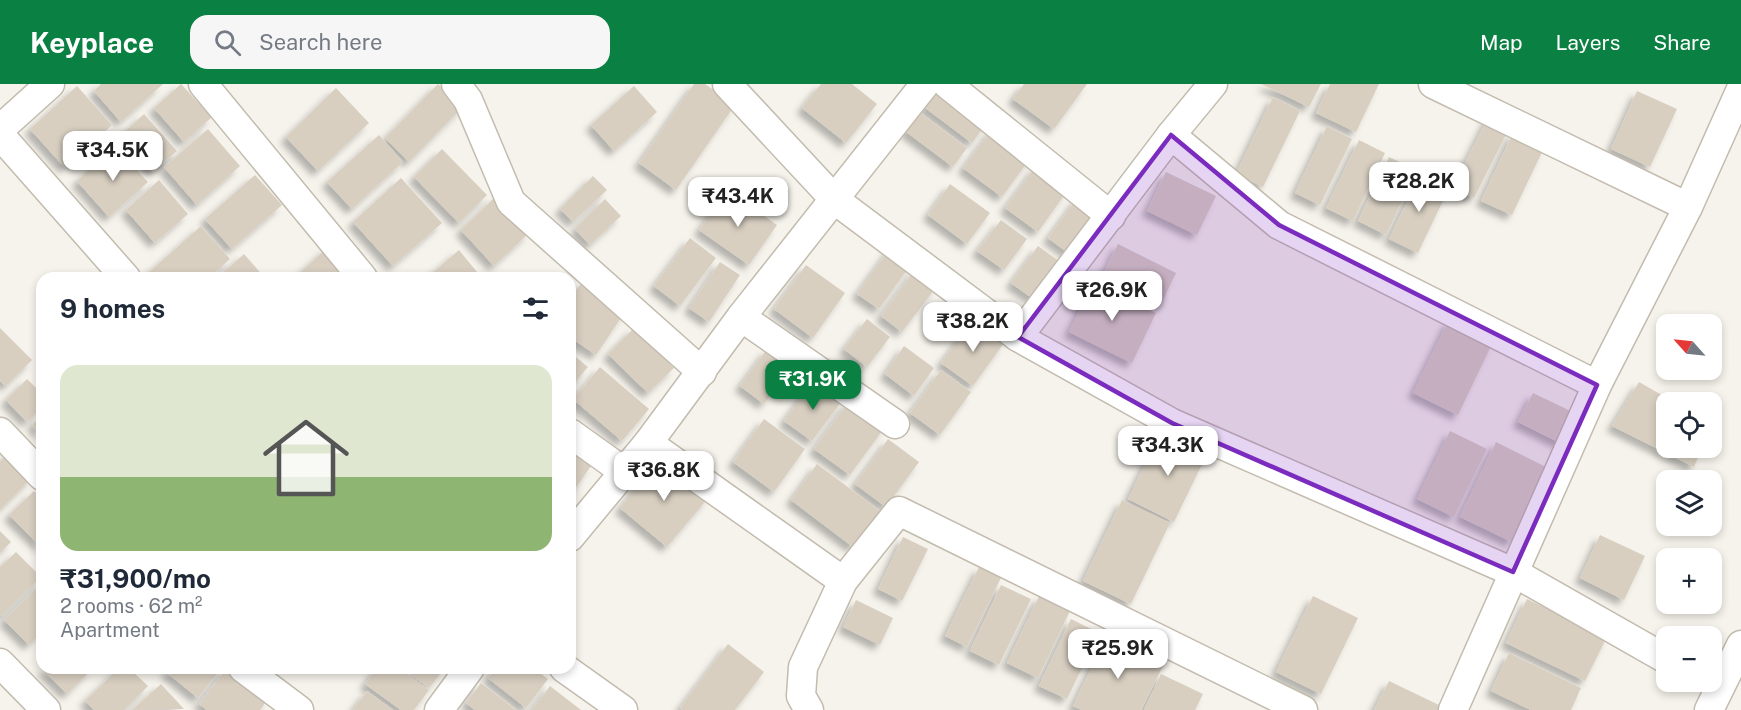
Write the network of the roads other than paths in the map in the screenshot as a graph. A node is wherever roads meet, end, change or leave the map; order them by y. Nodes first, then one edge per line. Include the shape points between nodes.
1 (50, 84) edge
2 (203, 84) edge
3 (456, 84) edge
4 (727, 84) edge
5 (925, 84) edge
6 (947, 84) edge
7 (1213, 84) edge
8 (1432, 84) edge
9 (1741, 89) edge
10 (0, 129) edge
11 (0, 135) edge
12 (1171, 135) junction
13 (836, 200) junction
14 (1688, 207) junction
15 (1111, 216) junction
16 (121, 272) edge
17 (358, 272) edge
18 (741, 317) junction
19 (1018, 337) junction
20 (702, 372) junction
21 (1597, 385) junction
22 (895, 424) dead end
23 (0, 432) edge
24 (576, 437) edge
25 (648, 443) junction
26 (36, 470) edge
27 (622, 471) junction
28 (576, 529) edge
29 (1513, 572) junction
30 (843, 581) junction
31 (1741, 645) edge
32 (1656, 653) edge
33 (3, 671) edge
34 (251, 674) edge
35 (466, 674) edge
36 (572, 674) edge
37 (1718, 695) edge
38 (46, 710) edge
39 (299, 710) edge
40 (439, 710) edge
41 (623, 710) edge
42 (810, 710) edge
43 (1303, 710) edge
44 (1453, 710) edge

1 - 10 street
2 - 17 street
3 - 20 street via 468,100 511,202
4 - 13 street
5 - 13 street
6 - 15 street
7 - 12 street
8 - 14 street
9 - 14 street
11 - 16 street
12 - 15 street
12 - 21 street via 1279,225
13 - 18 street
13 - 19 street
14 - 21 street
15 - 19 street
18 - 20 street
18 - 22 street
19 - 29 street via 1172,423
20 - 25 street
21 - 29 street
23 - 26 street
24 - 27 street
25 - 27 street
25 - 30 street
27 - 28 street
29 - 32 street
29 - 44 street
30 - 42 street via 803,667 801,696
30 - 43 street via 899,511
31 - 37 street
33 - 38 street
34 - 39 street
35 - 40 street
36 - 41 street

